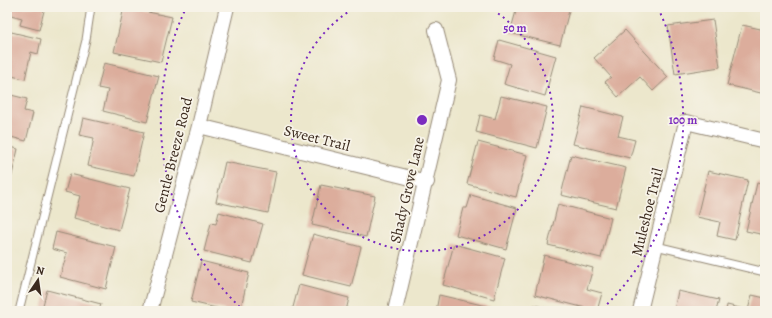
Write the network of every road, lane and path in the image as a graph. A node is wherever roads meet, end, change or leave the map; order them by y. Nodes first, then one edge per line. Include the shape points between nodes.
1 (91, 7) edge
2 (227, 7) edge
3 (436, 30) dead end
4 (198, 126) junction
5 (765, 141) edge
6 (427, 182) junction
7 (656, 246) junction
8 (765, 272) edge
9 (19, 311) edge
10 (150, 311) edge
11 (395, 311) edge
12 (640, 311) edge

1 - 9 lane via 86,40
2 - 4 street, Gentle Breeze Road
3 - 6 street, Shady Grove Lane via 450,80
4 - 6 street, Sweet Trail
4 - 10 street, Gentle Breeze Road
5 - 7 street, Muleshoe Trail via 686,122
6 - 11 street, Shady Grove Lane
7 - 8 lane
7 - 12 street, Muleshoe Trail

